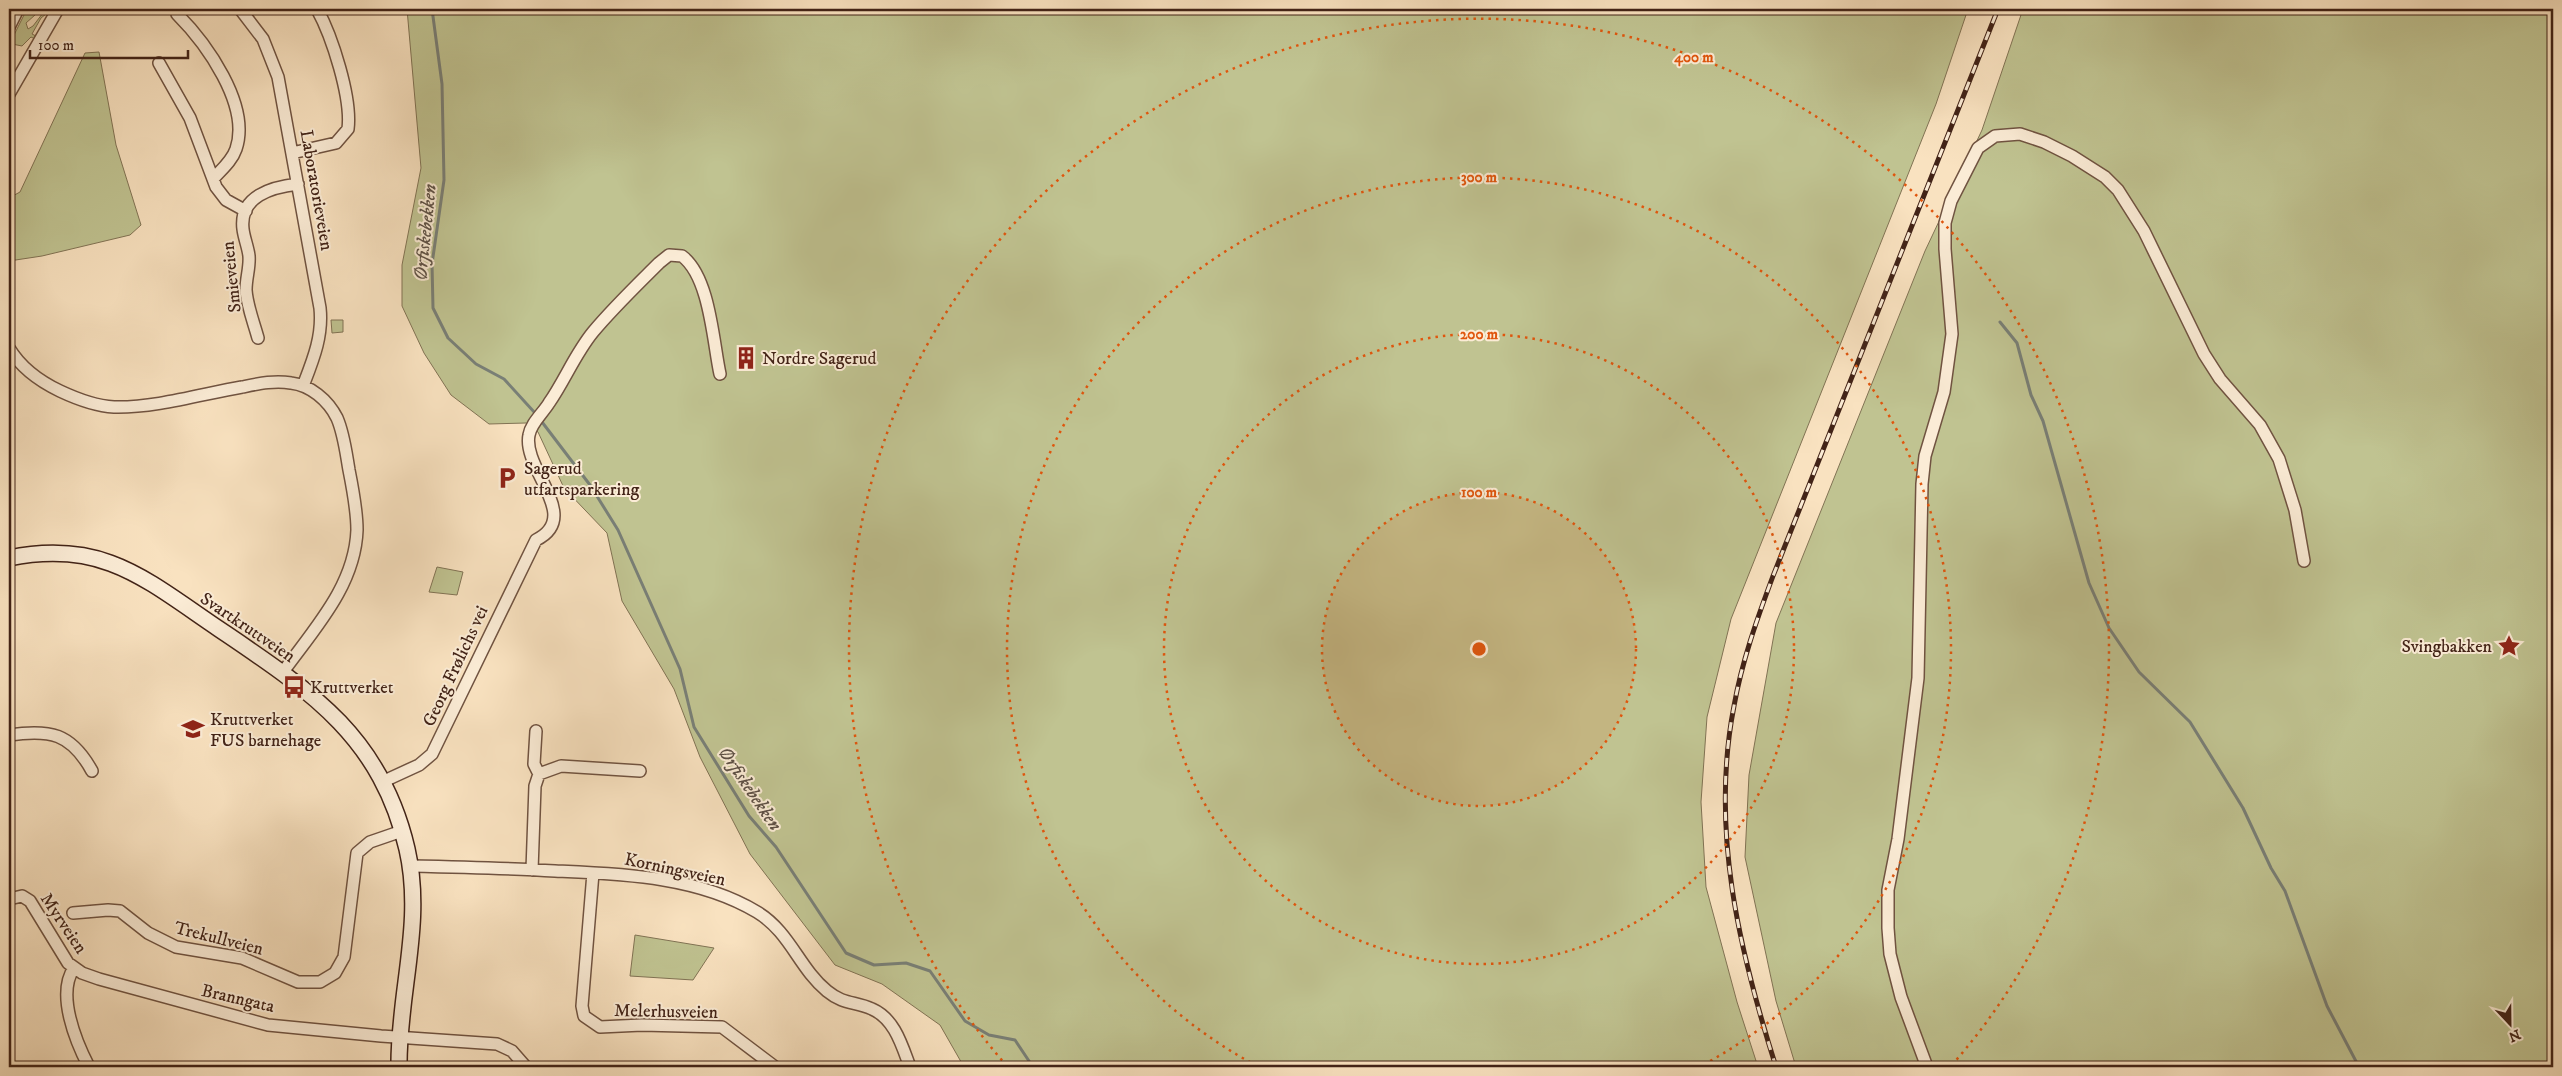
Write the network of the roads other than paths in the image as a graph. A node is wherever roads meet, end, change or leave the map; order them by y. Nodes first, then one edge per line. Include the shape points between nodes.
1 (18, 9) edge
2 (58, 9) edge
3 (240, 9) edge
4 (317, 9) edge
5 (177, 14) dead end
6 (9, 27) edge
7 (159, 63) dead end
8 (9, 94) edge
9 (292, 153) junction
10 (213, 179) junction
11 (298, 184) junction
12 (246, 211) junction
13 (258, 338) dead end
14 (9, 348) edge
15 (720, 374) dead end
16 (303, 386) junction
17 (9, 558) edge
18 (2304, 561) dead end
19 (283, 672) junction
20 (536, 731) dead end
21 (9, 735) edge
22 (92, 771) dead end
23 (640, 771) dead end
24 (539, 774) junction
25 (382, 782) junction
26 (402, 831) junction
27 (410, 866) junction
28 (532, 870) junction
29 (593, 873) junction
30 (10, 896) edge
31 (73, 913) dead end
32 (74, 968) junction
33 (400, 1036) junction
34 (760, 1063) edge
35 (89, 1067) edge
36 (399, 1067) edge
37 (526, 1067) edge
38 (775, 1067) edge
39 (910, 1067) edge
40 (1927, 1067) edge

1 - 6 street
2 - 8 street
3 - 9 street, Laboratorieveien via 262,39 275,66
4 - 9 street via 338,62 348,129 336,144
5 - 10 street via 216,61 228,86 238,120 239,138 235,154
7 - 10 street via 190,118
9 - 11 street, Laboratorieveien
10 - 12 street via 226,200
11 - 12 street via 264,192
11 - 16 street, Laboratorieveien via 321,318 318,344
12 - 13 street, Smieveien via 243,231 249,255 246,290
14 - 16 street via 28,371 47,384 81,400 109,406 144,404 258,384 283,382
15 - 25 street, Georg Frølichs vei via 712,321 695,272 682,256 669,256 593,331 530,430 530,453 554,509 548,531 536,540 432,754 419,765
16 - 19 street via 324,400 340,426 357,530 343,586
17 - 19 street, Svartkruttveien via 61,552 111,562 153,585
18 - 40 street via 2295,510 2279,459 2260,424 2204,354 2144,231 2118,190 2105,177 2044,142 2020,134 1995,136 1978,148 1951,201 1946,223 1952,334 1944,392 1925,456 1918,678 1898,839 1888,890 1890,954 1900,997
19 - 25 street, Svartkruttveien via 316,697 341,722 361,746
20 - 24 street via 534,764
21 - 22 street via 43,734 62,738 82,753
23 - 24 street via 561,766
24 - 28 street via 535,786
25 - 26 street, Svartkruttveien
26 - 27 street, Svartkruttveien
26 - 31 street, Trekullveien via 370,842 357,853 344,957 335,973 320,982 298,982 242,958 194,952 166,943 120,911
27 - 28 street, Korningsveien
27 - 33 street, Svartkruttveien via 414,927
28 - 29 street, Korningsveien
29 - 34 street, Melerhusveien via 582,1006 584,1016 600,1027 722,1027
29 - 39 street, Korningsveien via 629,874 696,887 732,899 758,913 778,929 822,987 845,1003 871,1008 887,1019 902,1044
30 - 32 street, Myrveien via 22,896 33,904 57,947
32 - 33 street, Branngata via 99,979 268,1025
32 - 35 street, Myrveien via 67,988 70,1020
33 - 36 street, Svartkruttveien
33 - 37 street, Branngata via 497,1044 512,1051
34 - 38 street, Melerhusveien

